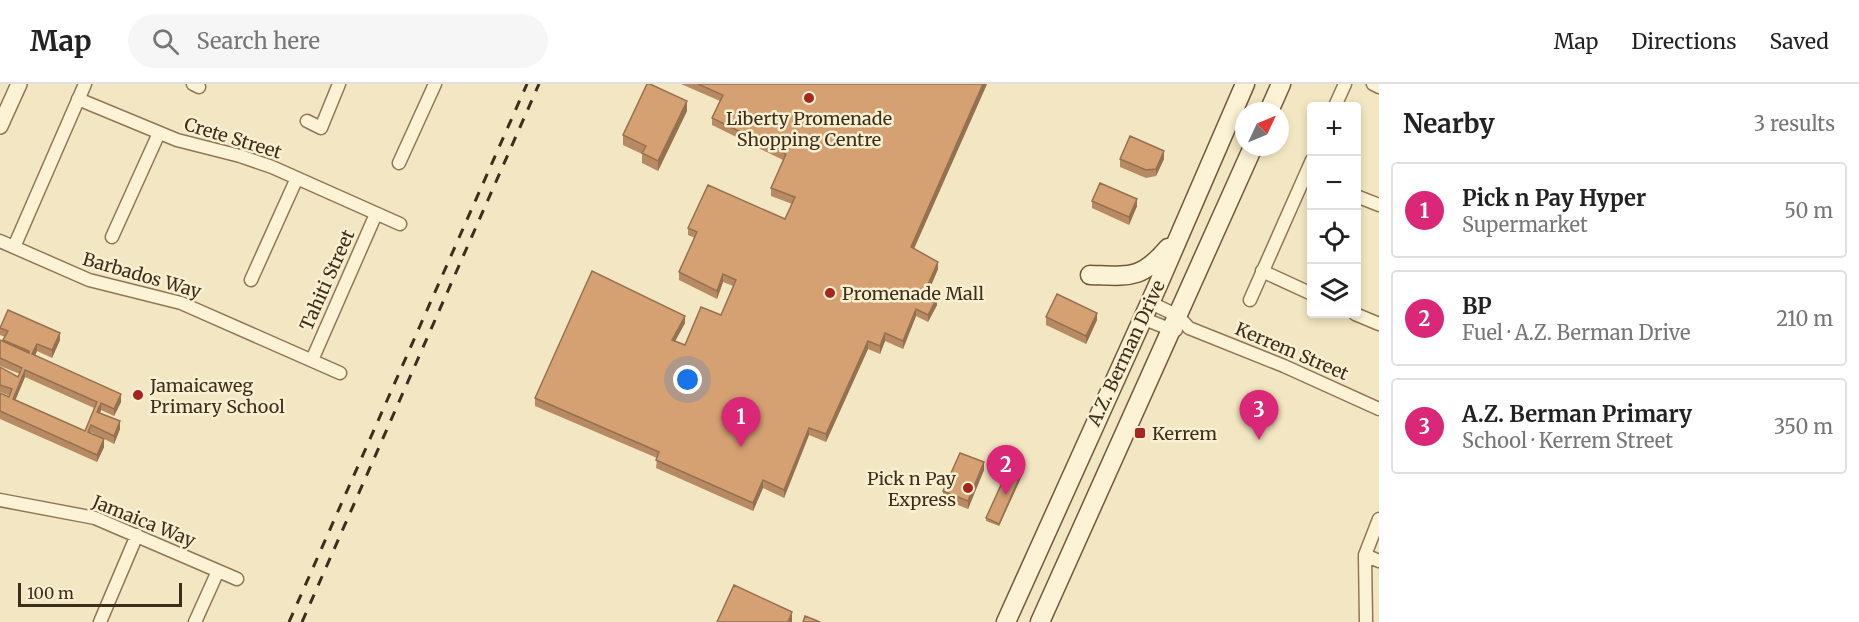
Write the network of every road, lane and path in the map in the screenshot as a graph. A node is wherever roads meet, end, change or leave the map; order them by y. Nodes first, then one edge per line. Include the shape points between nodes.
1 (19, 84) edge
2 (85, 84) edge
3 (339, 84) edge
4 (435, 84) edge
5 (1245, 84) edge
6 (1281, 84) edge
7 (1346, 84) edge
8 (1373, 84) edge
9 (1379, 87) edge
10 (78, 99) junction
11 (1273, 102) edge
12 (1337, 102) edge
13 (307, 121) dead end
14 (0, 126) edge
15 (159, 132) junction
16 (1249, 156) edge
17 (399, 163) dead end
18 (297, 178) junction
19 (1307, 179) edge
20 (1361, 198) edge
21 (1379, 206) edge
22 (376, 214) junction
23 (400, 224) dead end
24 (112, 237) dead end
25 (1177, 237) junction
26 (0, 241) edge
27 (14, 247) junction
28 (1262, 272) junction
29 (1090, 275) dead end
30 (251, 280) dead end
31 (1307, 292) edge
32 (1250, 300) dead end
33 (1146, 310) junction
34 (1361, 316) edge
35 (1180, 324) junction
36 (1379, 324) edge
37 (312, 360) junction
38 (340, 373) dead end
39 (1379, 409) edge
40 (0, 500) edge
41 (1379, 519) edge
42 (137, 535) junction
43 (1365, 555) junction
44 (1379, 561) edge
45 (218, 571) junction
46 (237, 579) dead end
47 (100, 622) edge
48 (195, 622) edge
49 (1006, 622) edge
50 (1041, 622) edge
51 (1366, 622) edge

1 - 14 street
2 - 10 street
3 - 13 street via 321,128
4 - 17 street
5 - 25 main road, A.Z. Berman Drive
6 - 11 main road
7 - 12 street
8 - 9 street
10 - 15 street, Crete Street
10 - 27 street
15 - 18 street, Crete Street
15 - 24 street
16 - 35 main road, A.Z. Berman Drive
18 - 22 street, Crete Street
18 - 30 street
19 - 28 street
20 - 21 street
22 - 23 street, Crete Street
22 - 37 street, Tahiti Street
25 - 29 main road via 1152,265 1130,276
25 - 33 main road, A.Z. Berman Drive
26 - 27 street, Barbados Way
27 - 37 street, Barbados Way via 89,280 181,303
28 - 31 street
28 - 32 street
33 - 35 street, Kerrem Street
33 - 49 main road, A.Z. Berman Drive
34 - 36 street
35 - 39 street, Kerrem Street
35 - 50 main road, A.Z. Berman Drive
37 - 38 street, Barbados Way
40 - 42 street, Jamaica Way via 95,518
41 - 43 street
42 - 45 street, Jamaica Way
42 - 47 street
43 - 44 street
43 - 51 street
45 - 46 street, Jamaica Way
45 - 48 street

